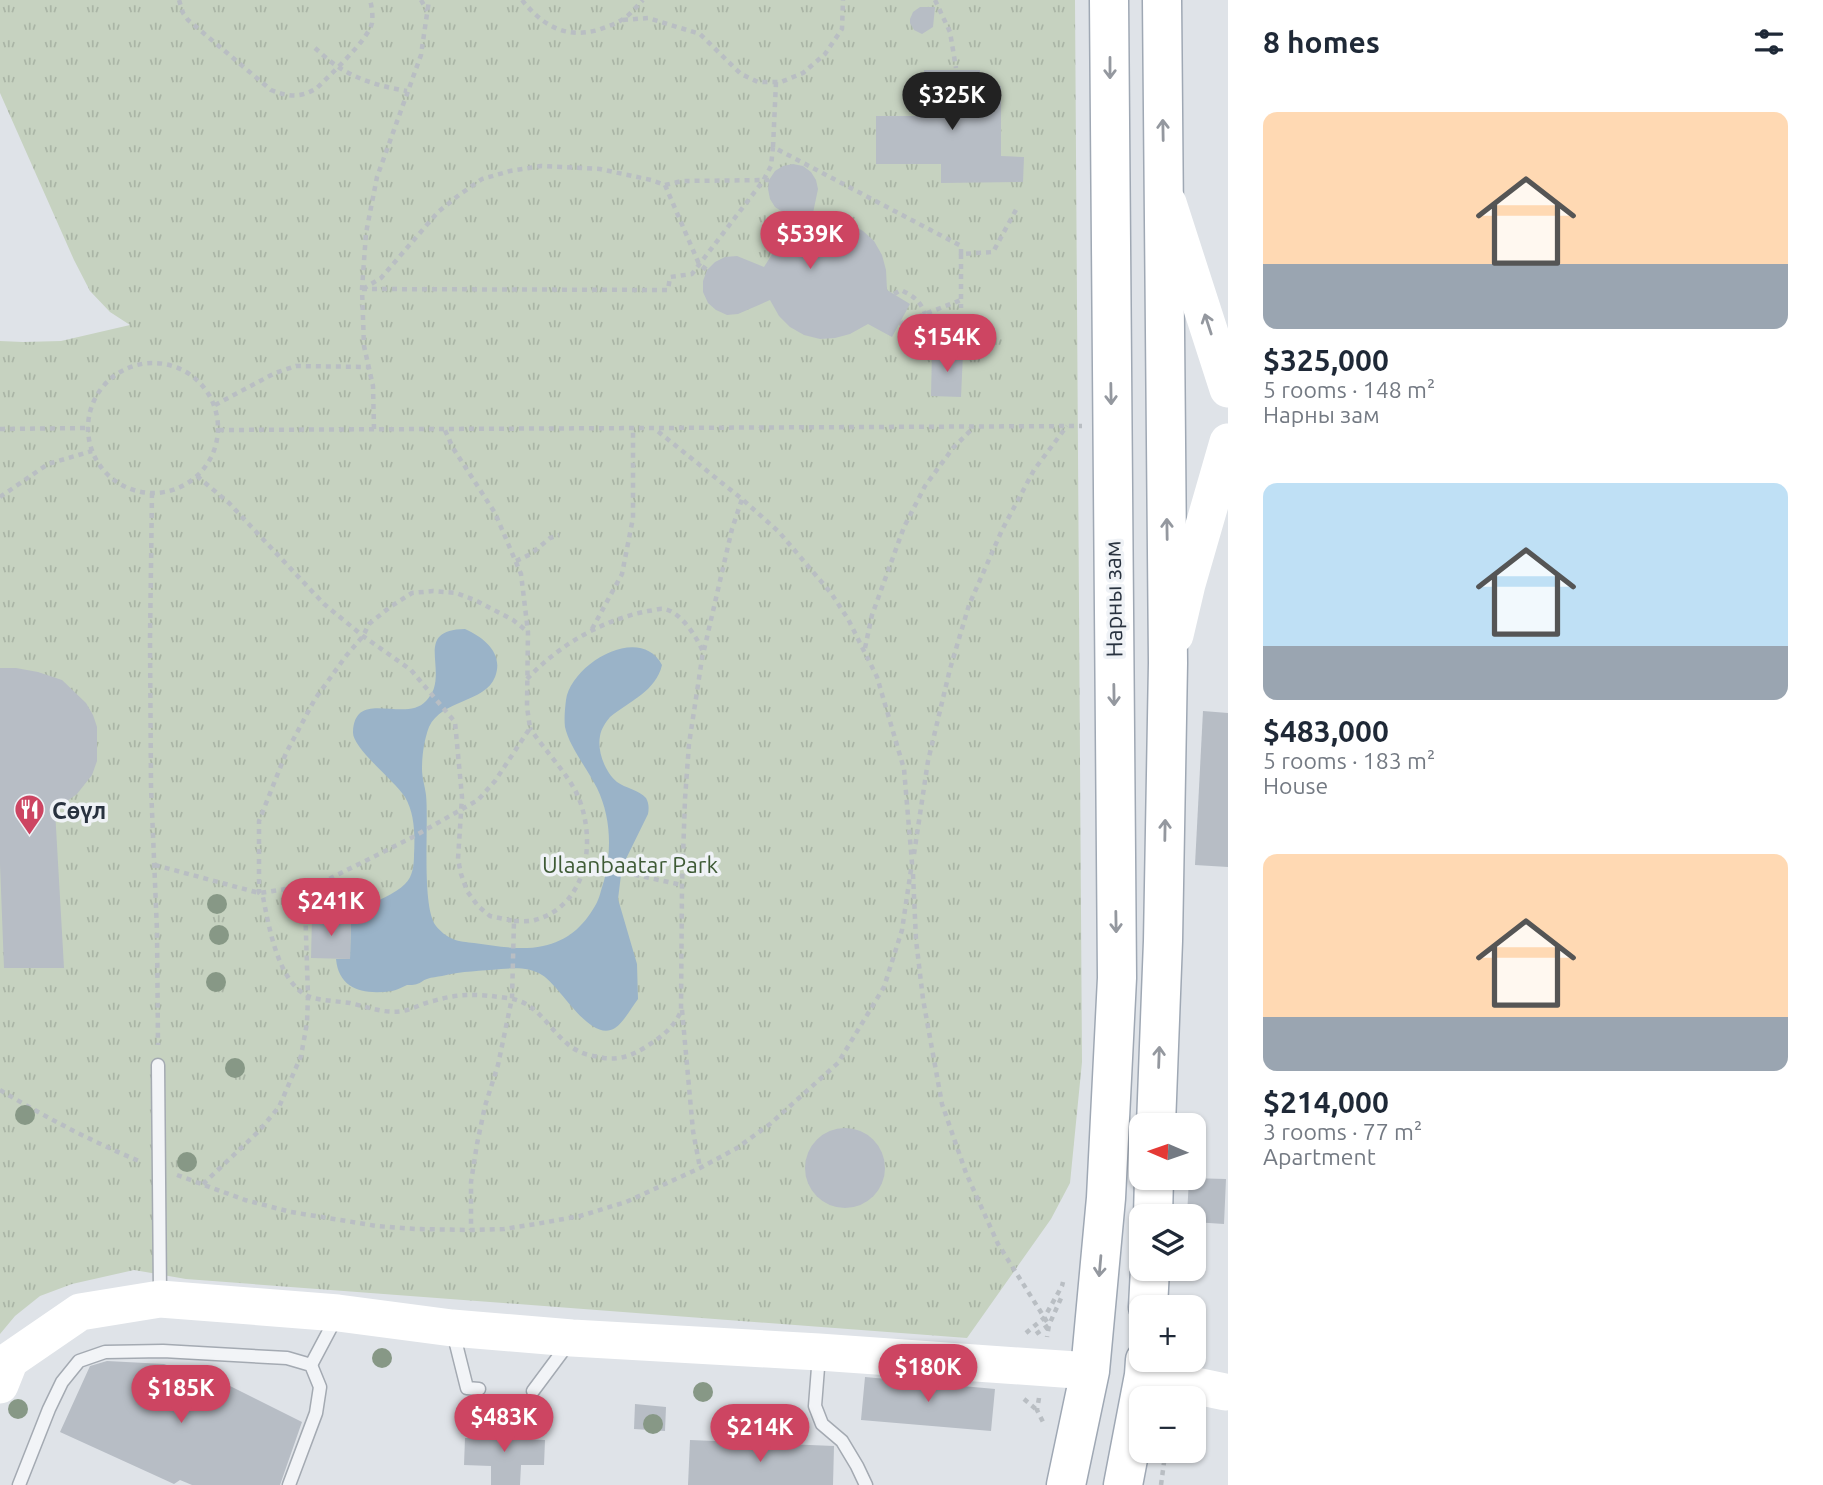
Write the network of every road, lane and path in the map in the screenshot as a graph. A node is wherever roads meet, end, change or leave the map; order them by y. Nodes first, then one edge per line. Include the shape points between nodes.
1 (179, 0) edge
2 (370, 0) edge
3 (421, 0) edge
4 (429, 0) edge
5 (522, 0) edge
6 (643, 0) edge
7 (843, 0) edge
8 (935, 0) edge
9 (1109, 0) edge
10 (1162, 0) edge
11 (428, 11) junction
12 (623, 19) junction
13 (315, 48) dead end
14 (337, 67) junction
15 (956, 68) dead end
16 (776, 82) junction
17 (407, 91) junction
18 (773, 147) junction
19 (769, 180) dead end
20 (763, 181) junction
21 (666, 185) junction
22 (1164, 190) junction
23 (1017, 208) dead end
24 (1110, 240) junction
25 (1164, 250) junction
26 (961, 254) junction
27 (699, 264) junction
28 (707, 270) dead end
29 (362, 289) junction
30 (894, 295) dead end
31 (961, 300) junction
32 (961, 308) dead end
33 (925, 314) junction
34 (899, 324) dead end
35 (1111, 333) junction
36 (1165, 336) junction
37 (368, 366) junction
38 (1228, 389) edge
39 (215, 405) junction
40 (975, 426) junction
41 (1067, 426) junction
42 (1091, 426) dead end
43 (88, 428) junction
44 (444, 428) junction
45 (633, 428) junction
46 (0, 429) edge
47 (219, 429) junction
48 (374, 429) junction
49 (655, 429) junction
50 (1228, 442) edge
51 (92, 451) junction
52 (197, 476) junction
53 (152, 494) junction
54 (0, 497) edge
55 (742, 499) junction
56 (559, 535) dead end
57 (516, 561) junction
58 (592, 630) junction
59 (528, 632) junction
60 (363, 636) junction
61 (864, 650) junction
62 (704, 652) junction
63 (1168, 663) junction
64 (527, 680) junction
65 (530, 728) junction
66 (461, 810) junction
67 (586, 862) junction
68 (912, 863) junction
69 (155, 865) junction
70 (319, 884) junction
71 (682, 885) junction
72 (259, 893) junction
73 (514, 921) junction
74 (308, 996) junction
75 (512, 998) junction
76 (682, 1006) junction
77 (158, 1065) joint
78 (0, 1090) edge
79 (1156, 1113) edge
80 (700, 1168) junction
81 (159, 1169) junction
82 (203, 1184) junction
83 (471, 1230) junction
84 (160, 1299) junction
85 (338, 1313) junction
86 (1044, 1318) junction
87 (1049, 1325) junction
88 (452, 1328) junction
89 (1024, 1335) dead end
90 (572, 1338) junction
91 (819, 1352) junction
92 (1036, 1354) junction
93 (311, 1365) junction
94 (1090, 1371) junction
95 (1144, 1372) edge
96 (1161, 1372) edge
97 (0, 1385) edge
98 (479, 1389) dead end
99 (533, 1391) dead end
100 (1225, 1392) dead end
101 (1046, 1429) dead end
102 (1164, 1463) edge
103 (19, 1485) edge
104 (289, 1485) edge
105 (866, 1485) edge
106 (1066, 1485) edge
107 (1123, 1485) edge
108 (1161, 1485) edge

1 - 14 path via 188,20 284,96 307,94
2 - 14 path via 372,22 366,35
3 - 11 path
4 - 11 path
5 - 12 path via 558,31 585,34
6 - 12 path
7 - 16 path via 842,29 825,54 803,73
8 - 15 path via 950,32
9 -> 24 main road, Нарны зам
22 -> 10 main road
11 - 17 path via 421,55
12 - 16 path via 648,18 699,34 741,74 758,82
13 - 14 path
14 - 17 path via 369,82
16 - 18 path
17 - 29 path via 377,177
18 - 20 path
18 - 26 path via 961,246
19 - 20 path
20 - 21 path
20 - 27 path
21 - 27 path
21 - 29 path via 600,169 541,166 482,179 438,212 381,278
22 - 25 main road
38 -> 22 street
23 - 26 path via 993,252
24 - 25 main road via 1126,262 1136,265 1146,264
24 - 35 main road, Нарны зам
25 - 36 main road
26 - 31 path
27 - 28 path
27 - 29 path via 692,274 670,277 668,290
29 - 37 path
30 - 33 path via 901,290 913,296
31 - 32 path
31 - 33 path
33 - 34 path
35 - 36 main road via 1136,318 1148,320
35 -> 94 main road, Нарны зам via 1117,978 1106,1198
63 -> 36 main road
37 - 39 path via 296,366
37 - 48 path
39 - 43 path via 196,379 183,370 159,363 134,366 119,372 96,396
39 - 47 path
40 - 41 path
40 - 49 path
40 - 61 path via 925,486 904,527
41 - 42 path
41 - 68 path via 1034,470 1008,517 969,605 929,761
43 - 46 path
43 - 51 path
44 - 45 path
44 - 48 path
44 - 57 path via 495,513
45 - 49 path
45 - 58 path via 633,518 622,574
47 - 48 path
47 - 52 path via 212,456
49 - 55 path
50 - 63 street
51 - 53 path via 117,483
51 - 54 path via 48,464
52 - 53 path via 176,490
52 - 60 path via 229,502 324,604
53 - 69 path
55 - 61 path via 779,532 831,593
55 - 62 path
56 - 57 path
57 - 59 path
58 - 62 path via 632,614 664,609 685,623
58 - 64 path
59 - 60 path via 475,600 433,591 412,593 390,607 369,624
59 - 64 path
60 - 66 path via 411,670 455,722
60 - 72 path via 315,699 286,753 259,821
61 - 68 path via 877,677 904,769
62 - 71 path via 689,744
79 -> 63 main road
64 - 65 path
65 - 66 path via 495,781
65 - 67 path via 576,793 586,825
66 - 70 path
66 - 73 path via 458,859 467,891 490,916
67 - 71 path
67 - 73 path via 569,898 552,913
68 - 80 path via 902,930 884,987 838,1063 770,1124
68 - 86 path via 922,999 942,1104 998,1244
69 - 72 path
69 - 77 path
70 - 72 path
70 - 74 path via 305,904
71 - 76 path
72 - 74 path via 283,971 291,984
73 - 75 path
74 - 75 path via 374,1010 403,1011 458,994
74 - 82 path via 302,1056 279,1107
75 - 76 path via 542,1016 579,1052 610,1059 626,1057 661,1038
75 - 83 path via 477,1144
76 - 80 path
77 - 81 lane
78 - 81 path via 98,1143
80 - 83 path via 626,1202 580,1216
81 - 82 path
81 - 84 lane
82 - 83 path via 245,1200 314,1216 377,1226
84 - 85 street
84 - 97 street via 80,1312 10,1360
85 - 88 street
85 - 93 lane
86 - 87 path
86 - 87 path via 1066,1272 1067,1285
86 - 89 path
87 - 92 path
87 - 92 path
88 - 90 street
88 - 98 lane via 467,1388
90 - 91 street
90 - 99 lane
91 - 92 street
91 - 105 lane via 815,1406 822,1424 842,1441
92 - 94 street
92 - 101 path via 1037,1410
93 - 103 lane via 287,1358 163,1351 105,1352 79,1361 62,1382
93 - 104 lane via 320,1387 316,1413
94 - 106 main road, Нарны зам
95 - 107 main road
96 - 100 street
102 - 108 path

